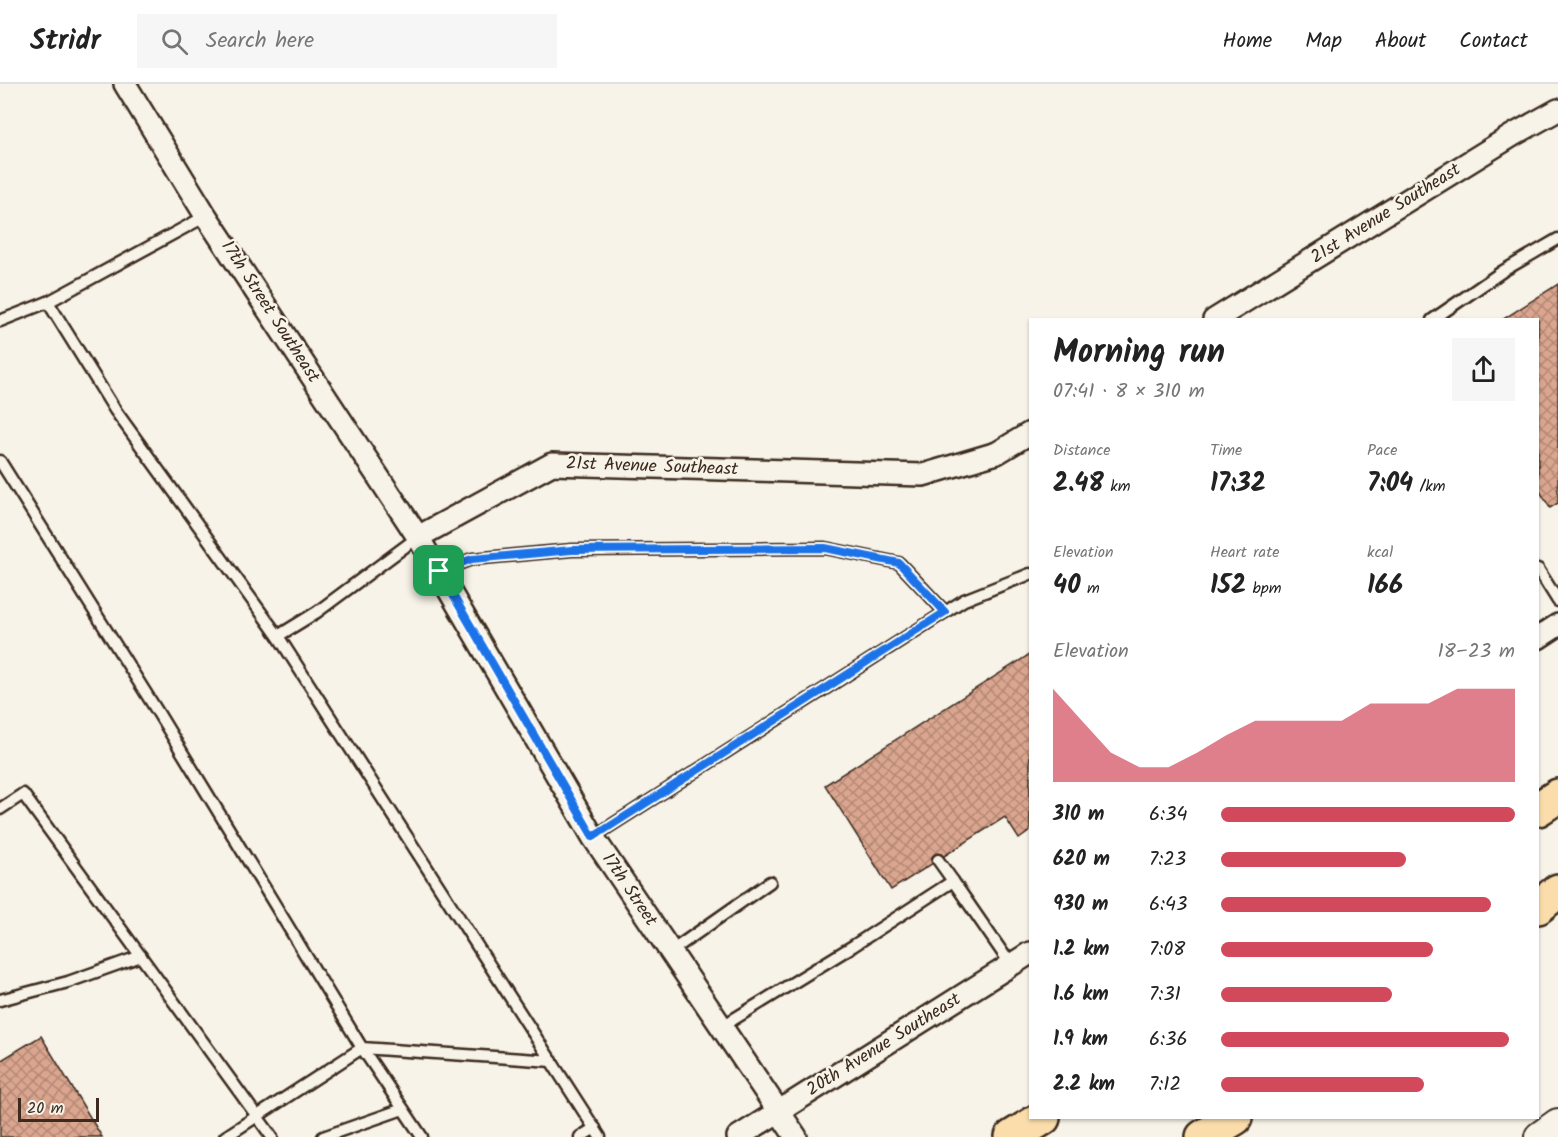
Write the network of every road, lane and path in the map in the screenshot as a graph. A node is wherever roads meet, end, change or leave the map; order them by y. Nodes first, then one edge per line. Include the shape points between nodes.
1 (125, 84) edge
2 (1558, 110) edge
3 (206, 216) junction
4 (1558, 239) edge
5 (48, 302) junction
6 (1217, 318) edge
7 (1435, 318) edge
8 (0, 321) edge
9 (1029, 434) edge
10 (0, 461) edge
11 (418, 537) junction
12 (439, 571) junction
13 (1539, 571) edge
14 (1029, 574) edge
15 (1558, 601) edge
16 (945, 612) junction
17 (1558, 625) edge
18 (278, 636) junction
19 (1539, 637) edge
20 (1558, 796) edge
21 (0, 808) edge
22 (1539, 808) edge
23 (593, 837) junction
24 (938, 860) dead end
25 (953, 881) junction
26 (770, 882) dead end
27 (1558, 891) edge
28 (1539, 906) edge
29 (1558, 916) edge
30 (1539, 928) edge
31 (670, 952) junction
32 (1029, 954) edge
33 (141, 956) junction
34 (1011, 965) junction
35 (0, 1000) edge
36 (721, 1026) junction
37 (362, 1048) junction
38 (552, 1061) junction
39 (403, 1109) junction
40 (778, 1112) junction
41 (257, 1116) junction
42 (1041, 1119) edge
43 (1232, 1119) edge
44 (1558, 1124) edge
45 (598, 1133) edge
46 (419, 1136) edge
47 (225, 1137) edge
48 (272, 1137) edge
49 (323, 1137) edge
50 (580, 1137) edge
51 (738, 1137) edge
52 (796, 1137) edge
53 (1012, 1137) edge
54 (1203, 1137) edge
55 (1540, 1137) edge

1 - 3 street, 17th Street Southeast
2 - 6 street, 21st Avenue Southeast
3 - 5 lane
3 - 11 street, 17th Street Southeast
4 - 7 lane
5 - 8 lane
5 - 18 lane via 115,410
9 - 11 street, 21st Avenue Southeast via 997,453 923,475 552,464
10 - 37 lane
11 - 12 street, 17th Street
11 - 18 lane, 21st Avenue Southeast
12 - 16 lane via 472,559 572,550 825,548 899,563
12 - 23 street, 17th Street
13 - 15 lane
14 - 16 lane via 964,600
16 - 23 lane
17 - 19 street
18 - 38 lane
20 - 22 highway
21 - 33 lane via 23,794
23 - 31 street, 17th Street
24 - 25 lane
25 - 34 lane
25 - 36 lane
26 - 31 lane
27 - 28 highway
29 - 30 highway
31 - 36 street, 17th Street
32 - 34 street, 20th Avenue Southeast
33 - 35 lane via 68,982
33 - 41 lane
34 - 40 street, 20th Avenue Southeast
36 - 40 street, 17th Street
37 - 38 lane
37 - 39 lane
37 - 41 lane
38 - 45 lane
39 - 46 lane
39 - 49 lane
40 - 51 street, 20th Avenue Southeast
40 - 52 street
41 - 47 lane
41 - 48 lane
42 - 53 highway
43 - 54 highway
44 - 55 street
45 - 50 lane

